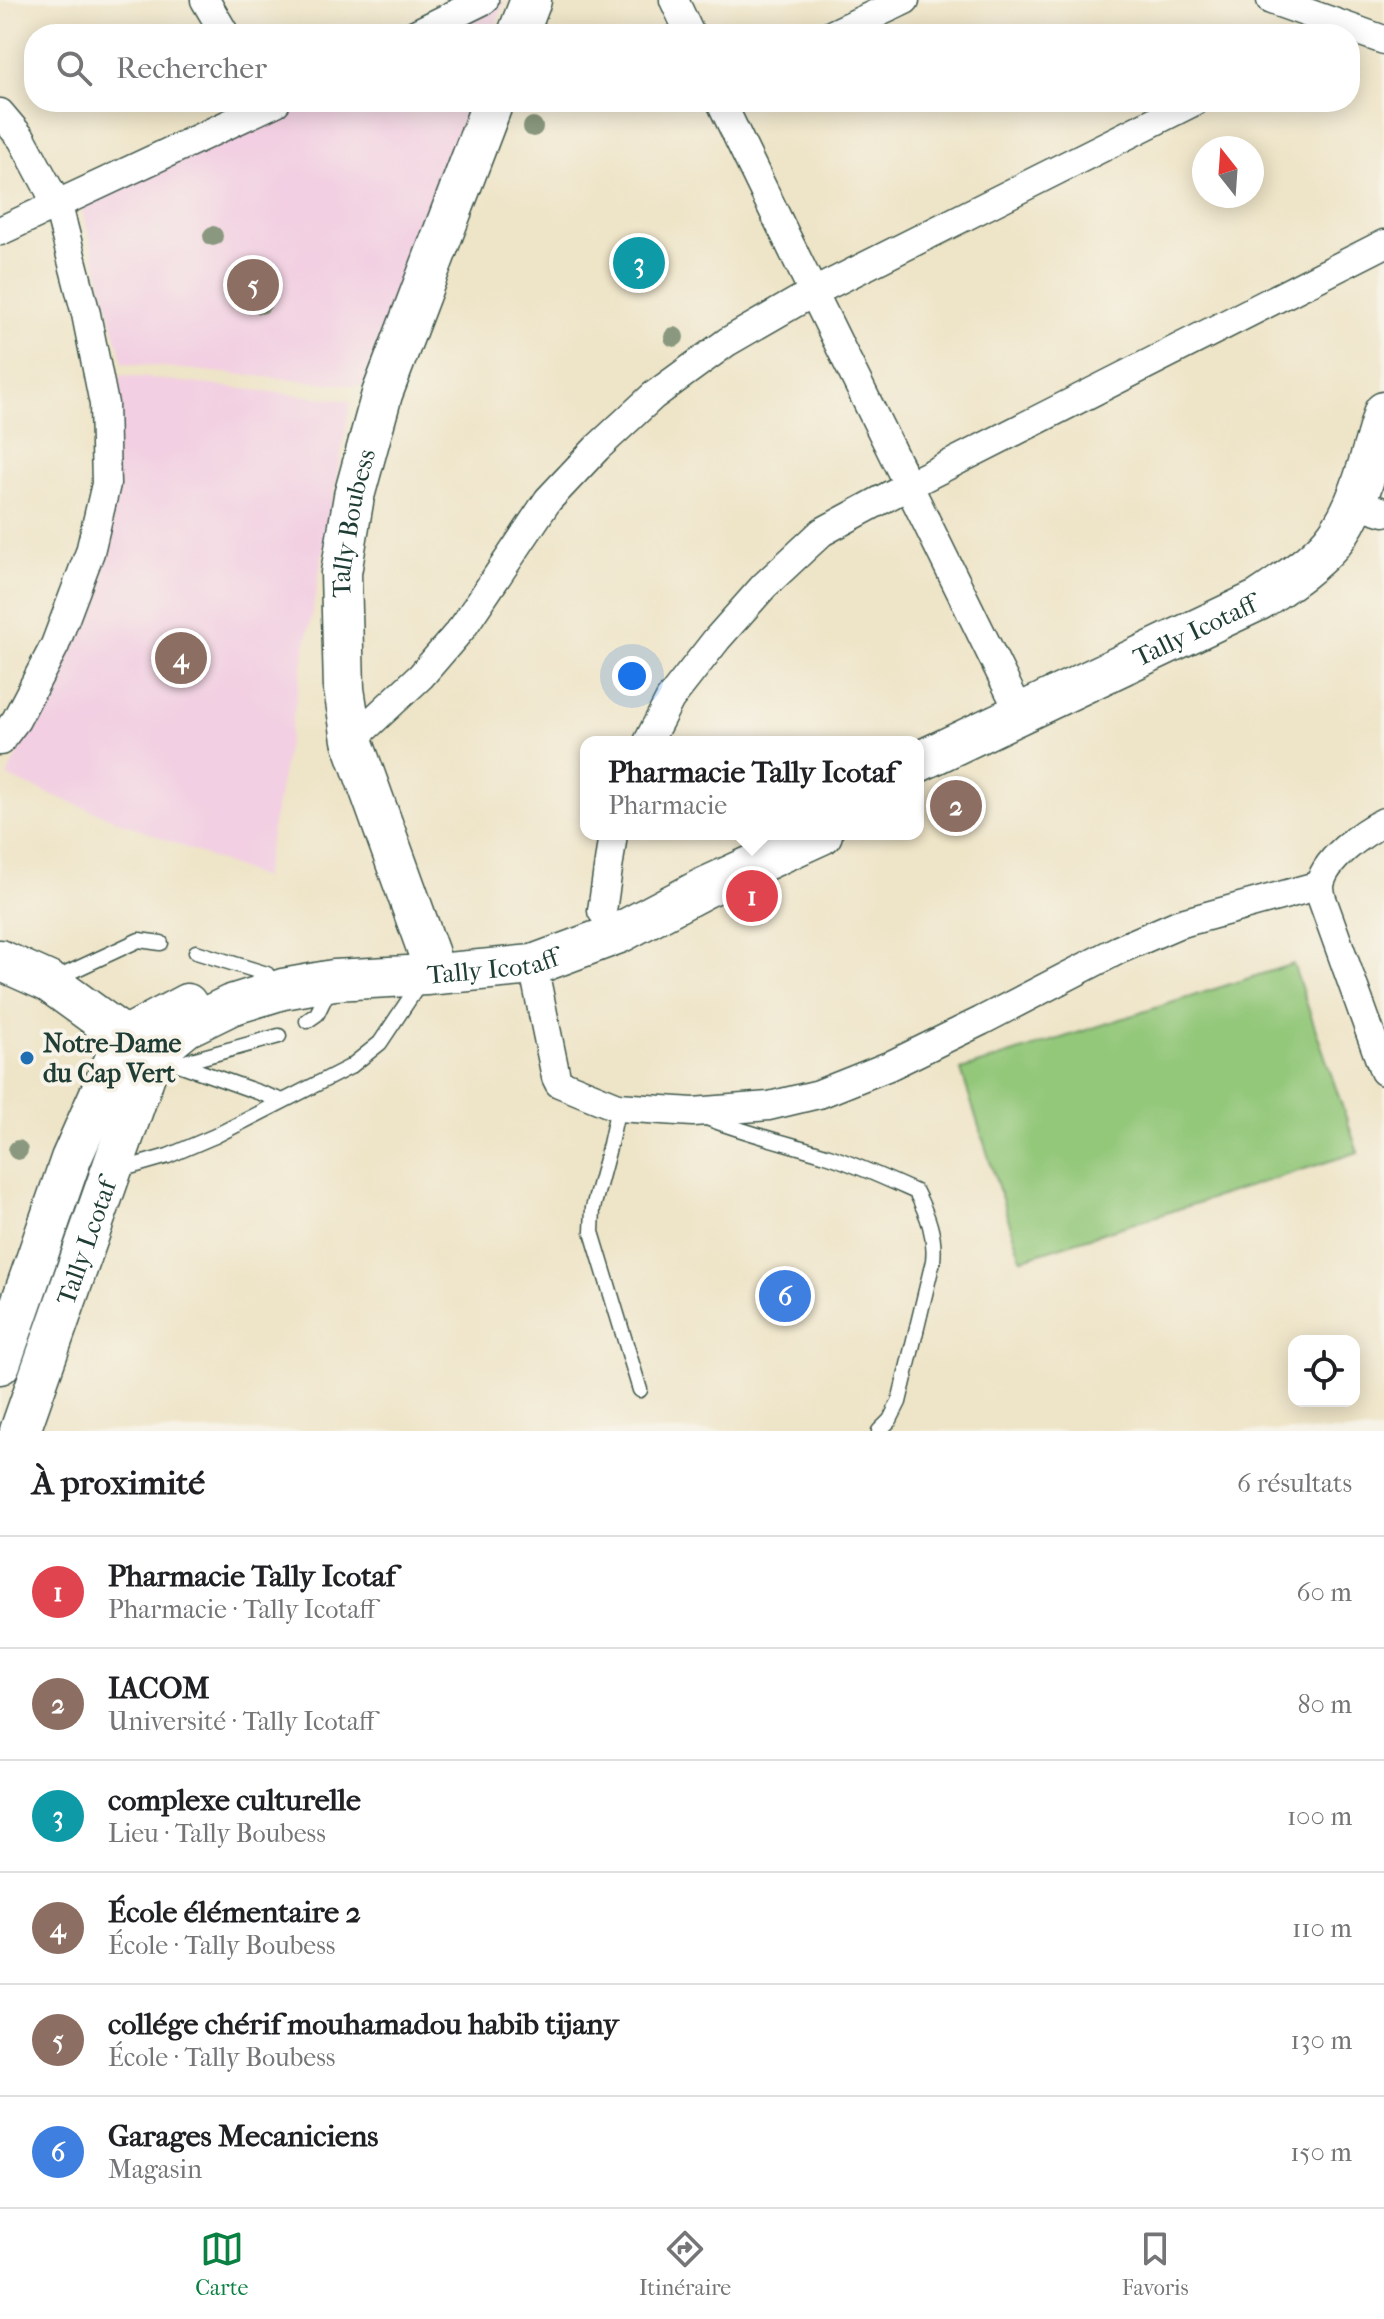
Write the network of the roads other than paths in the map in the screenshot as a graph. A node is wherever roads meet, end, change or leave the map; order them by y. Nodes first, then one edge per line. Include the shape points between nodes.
1 (205, 0) edge
2 (484, 0) edge
3 (531, 0) edge
4 (674, 0) edge
5 (905, 0) edge
6 (1271, 0) edge
7 (438, 10) edge
8 (219, 24) edge
9 (522, 24) edge
10 (685, 24) edge
11 (854, 24) edge
12 (1324, 24) edge
13 (1360, 35) edge
14 (1384, 40) edge
15 (251, 112) edge
16 (489, 112) edge
17 (726, 112) edge
18 (1173, 112) edge
19 (0, 113) edge
20 (58, 206) junction
21 (0, 231) edge
22 (1384, 244) edge
23 (812, 293) junction
24 (1384, 412) edge
25 (909, 485) junction
26 (1375, 504) edge
27 (1020, 713) junction
28 (651, 736) edge
29 (352, 740) junction
30 (0, 741) edge
31 (924, 759) edge
32 (924, 786) edge
33 (1384, 822) edge
34 (612, 840) edge
35 (757, 840) edge
36 (809, 840) edge
37 (1320, 885) junction
38 (602, 911) junction
39 (161, 943) dead end
40 (196, 952) dead end
41 (0, 960) edge
42 (427, 964) junction
43 (533, 965) junction
44 (333, 971) junction
45 (267, 974) junction
46 (49, 982) junction
47 (307, 1021) dead end
48 (1376, 1029) edge
49 (279, 1036) dead end
50 (152, 1052) junction
51 (1384, 1071) edge
52 (283, 1101) junction
53 (618, 1107) junction
54 (693, 1112) junction
55 (112, 1173) junction
56 (0, 1364) edge
57 (640, 1390) dead end
58 (20, 1431) edge
59 (879, 1431) edge

1 - 8 street
2 - 7 street
3 - 9 street
4 - 10 street
5 - 11 street
6 - 12 street
13 - 14 street
15 - 20 street
16 - 29 street, Tally Boubess via 382,394 354,496 341,573 344,689
17 - 23 street
18 - 23 street
19 - 20 street via 22,139
20 - 21 street
20 - 30 street via 104,404 106,484 90,552 55,645
22 - 25 street
23 - 25 street
23 - 29 street via 727,342 653,396 597,448 548,500 463,627 421,676
24 - 26 street, Tally Icotaff
25 - 27 street
25 - 28 street via 822,532 764,586 670,699
26 - 27 street, Tally Icotaff via 1259,600
26 - 32 street, Tally Icotaff via 1353,553 1277,615
27 - 31 street, Tally Icotaff
29 - 42 street, Tally Boubess
33 - 37 street via 1343,850
34 - 38 street
35 - 38 street, Tally Icotaff
36 - 43 street, Tally Icotaff via 619,933
37 - 48 street
37 - 54 street via 1178,924 903,1059 819,1094 769,1106
38 - 42 street, Tally Icotaff via 524,939
39 - 46 lane via 139,940
40 - 45 lane
41 - 46 street
42 - 43 street, Tally Icotaff
42 - 44 street, Tally Icotaff
42 - 52 lane via 380,1043 350,1067
43 - 53 street via 559,1083
44 - 45 street, Tally Icotaff
44 - 47 lane via 317,1014
44 - 50 street, Tally Icotaff via 231,1005 186,1027
45 - 50 street, Tally Icotaff via 215,991
46 - 50 street
48 - 51 street
49 - 50 lane
50 - 52 lane
50 - 55 street, Tally Lcotaf
50 - 56 street, Tally Lcotaf via 71,1159
52 - 55 lane via 168,1156
53 - 54 street
53 - 57 lane via 592,1232
54 - 59 lane via 830,1156 916,1192 931,1228 933,1261 899,1402
55 - 58 street, Tally Lcotaf

